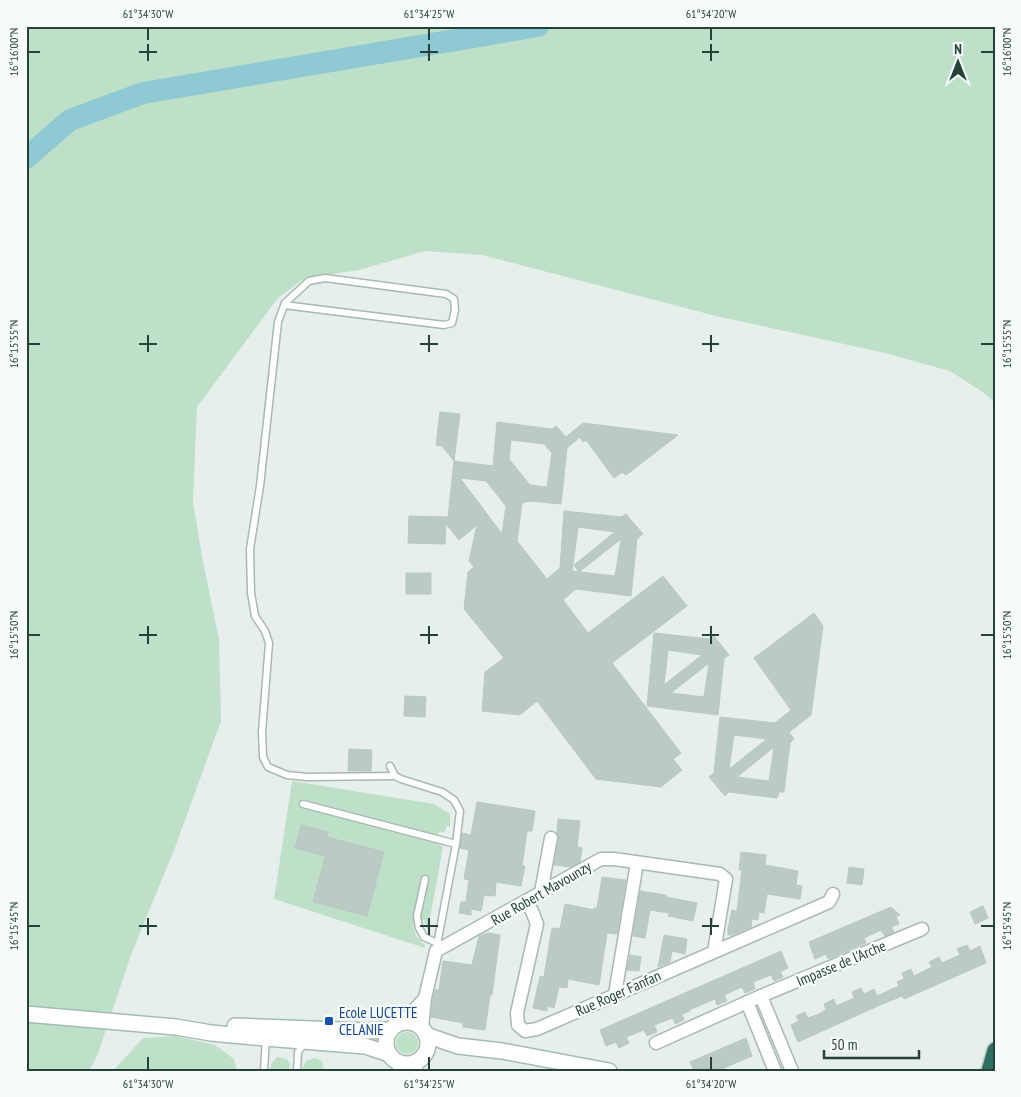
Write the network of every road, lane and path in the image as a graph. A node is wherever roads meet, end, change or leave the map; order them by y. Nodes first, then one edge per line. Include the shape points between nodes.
1 (284, 305) junction
2 (390, 766) dead end
3 (395, 776) junction
4 (303, 804) dead end
5 (551, 838) dead end
6 (456, 844) junction
7 (636, 863) junction
8 (425, 879) dead end
9 (541, 892) junction
10 (833, 894) dead end
11 (526, 902) junction
12 (922, 929) dead end
13 (436, 947) junction
14 (714, 952) junction
15 (615, 994) junction
16 (761, 996) junction
17 (425, 998) junction
18 (747, 1002) junction
19 (26, 1014) edge
20 (397, 1026) junction
21 (176, 1027) junction
22 (279, 1028) junction
23 (424, 1031) junction
24 (265, 1038) junction
25 (306, 1041) junction
26 (656, 1043) dead end
27 (458, 1046) junction
28 (995, 1050) edge
29 (395, 1062) edge
30 (419, 1063) edge
31 (789, 1070) edge
32 (264, 1071) edge
33 (297, 1071) edge
34 (609, 1071) edge
35 (775, 1071) edge
36 (989, 1071) edge

1 - 1 lane via 444,325 452,323 454,310 454,300 446,294 325,278 309,281
1 - 3 lane via 278,322 250,549 255,616 269,643 263,757 268,768 287,776
2 - 3 lane
3 - 6 lane via 442,792 454,800 460,811
4 - 6 lane
5 - 9 street
6 - 13 lane
7 - 9 street, Rue Robert Mavounzy via 602,859
7 - 14 street, Rue Robert Mavounzy via 720,874 726,879
7 - 15 street
8 - 13 lane via 418,922 424,937
9 - 11 street, Rue Robert Mavounzy
10 - 14 street, Rue Roger Fanfan via 829,902
11 - 13 street, Rue Robert Mavounzy
11 - 15 street, Rue Roger Fanfan via 537,924 517,1013 518,1026 526,1031 537,1029
12 - 16 street, Impasse de l'Arche
13 - 17 street
14 - 15 street, Rue Roger Fanfan
16 - 18 street, Impasse de l'Arche
16 - 31 street
17 - 20 street
17 - 23 street
18 - 26 street, Impasse de l'Arche
18 - 35 street
19 - 21 main road
20 - 22 main road via 365,1031
20 - 23 main road via 414,1023
20 - 29 main road via 386,1038 385,1045
21 - 22 main road
21 - 24 main road
22 - 24 lane
23 - 27 main road
23 - 30 main road via 428,1044
24 - 25 main road
24 - 32 lane
25 - 29 main road via 365,1046
25 - 33 lane via 298,1052
27 - 30 main road
27 - 34 main road
28 - 36 highway
29 - 30 main road

